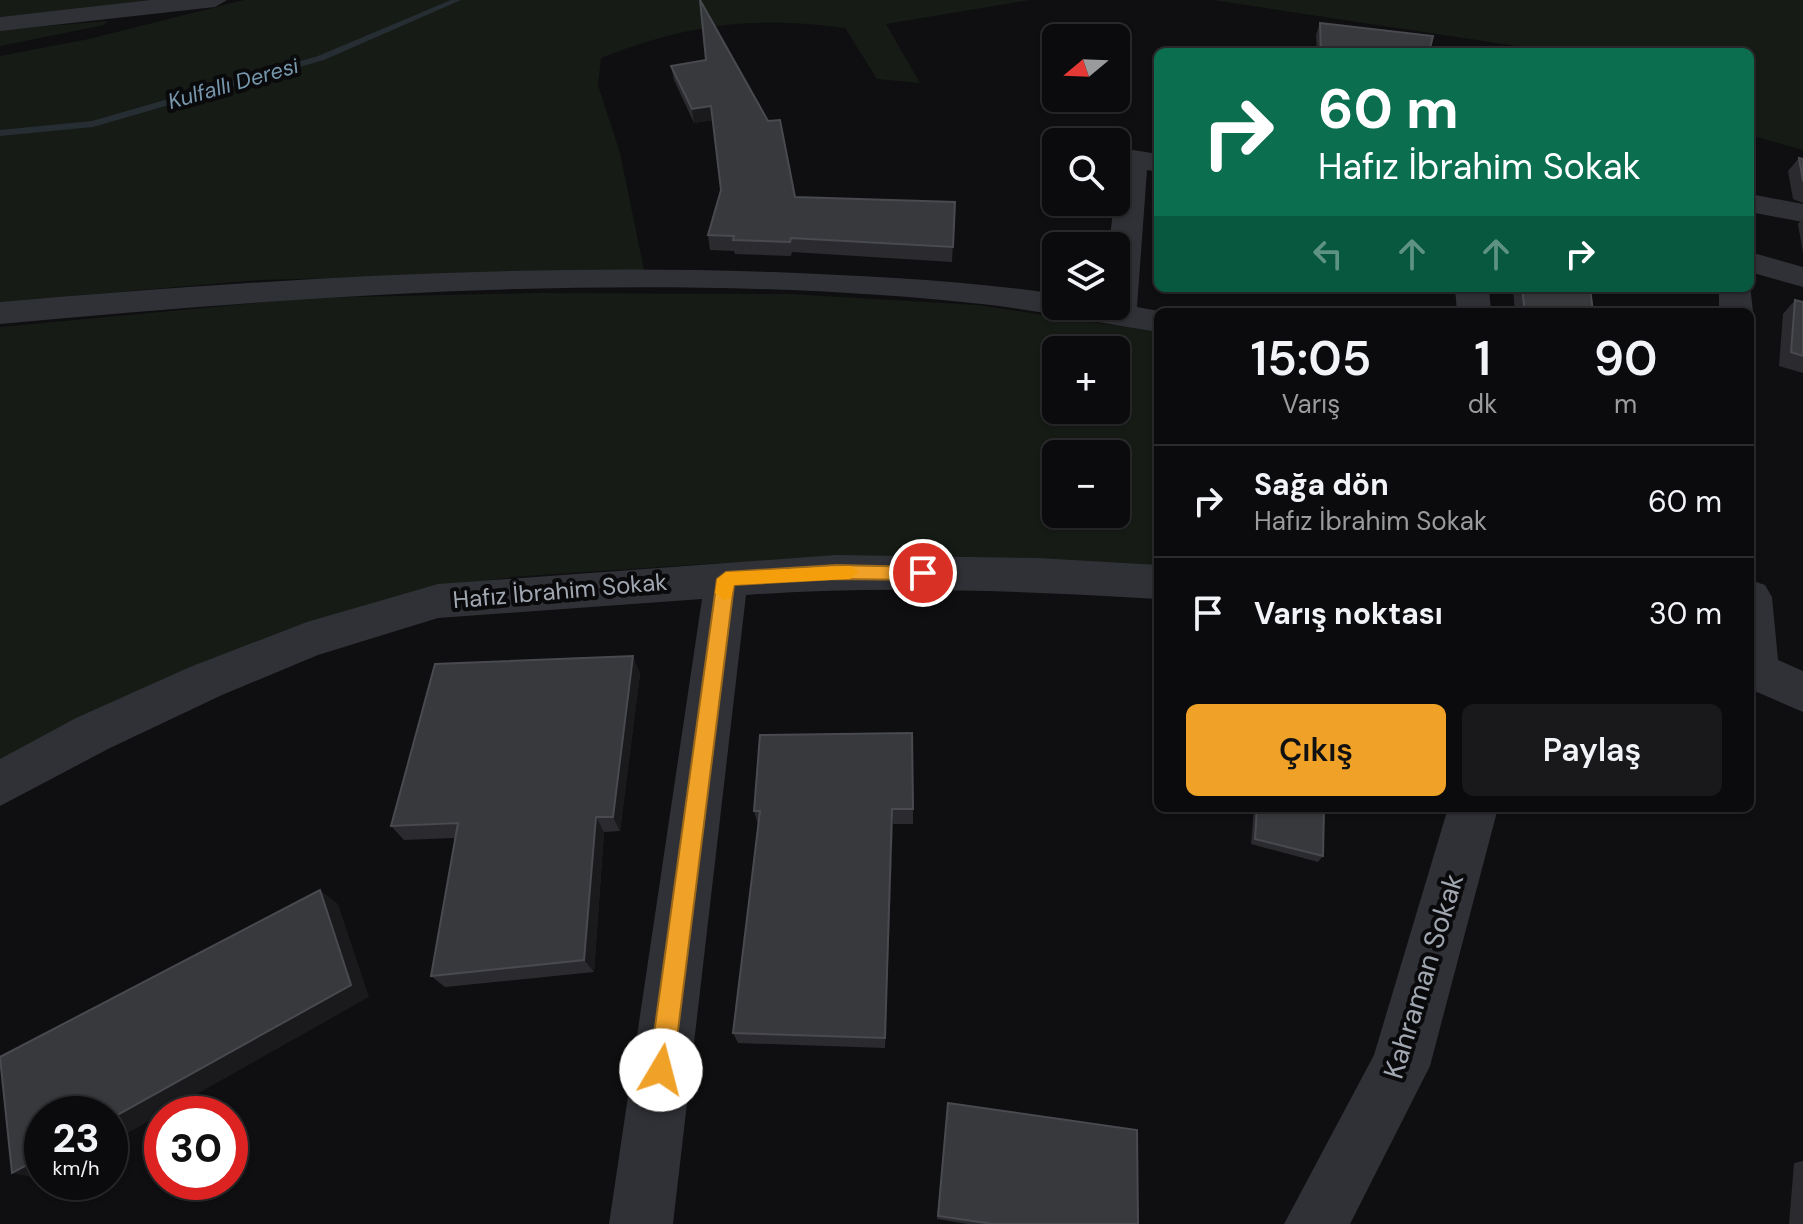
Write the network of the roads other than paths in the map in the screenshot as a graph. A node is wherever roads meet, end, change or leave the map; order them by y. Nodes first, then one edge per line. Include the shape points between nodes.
1 (210, 2) edge
2 (0, 24) edge
3 (14, 47) dead end
4 (1146, 161) edge
5 (1754, 204) edge
6 (1803, 213) edge
7 (1130, 253) edge
8 (1754, 263) edge
9 (1803, 277) edge
10 (1042, 304) edge
11 (0, 313) edge
12 (1130, 317) edge
13 (1154, 320) edge
14 (726, 579) junction
15 (1154, 582) edge
16 (1754, 669) edge
17 (1803, 692) edge
18 (0, 784) edge
19 (1472, 812) edge
20 (641, 1224) edge
21 (1316, 1224) edge

1 - 2 street
1 - 3 street
4 - 7 street
5 - 6 street
8 - 9 street
10 - 11 street via 970,293 745,281 318,287
12 - 13 street
14 - 15 street, Hafız İbrahim Sokak via 836,572
14 - 18 street, Hafız İbrahim Sokak via 438,601 391,612 206,681 93,733
14 - 20 street
16 - 17 street
19 - 21 street, Kahraman Sokak via 1400,1066

